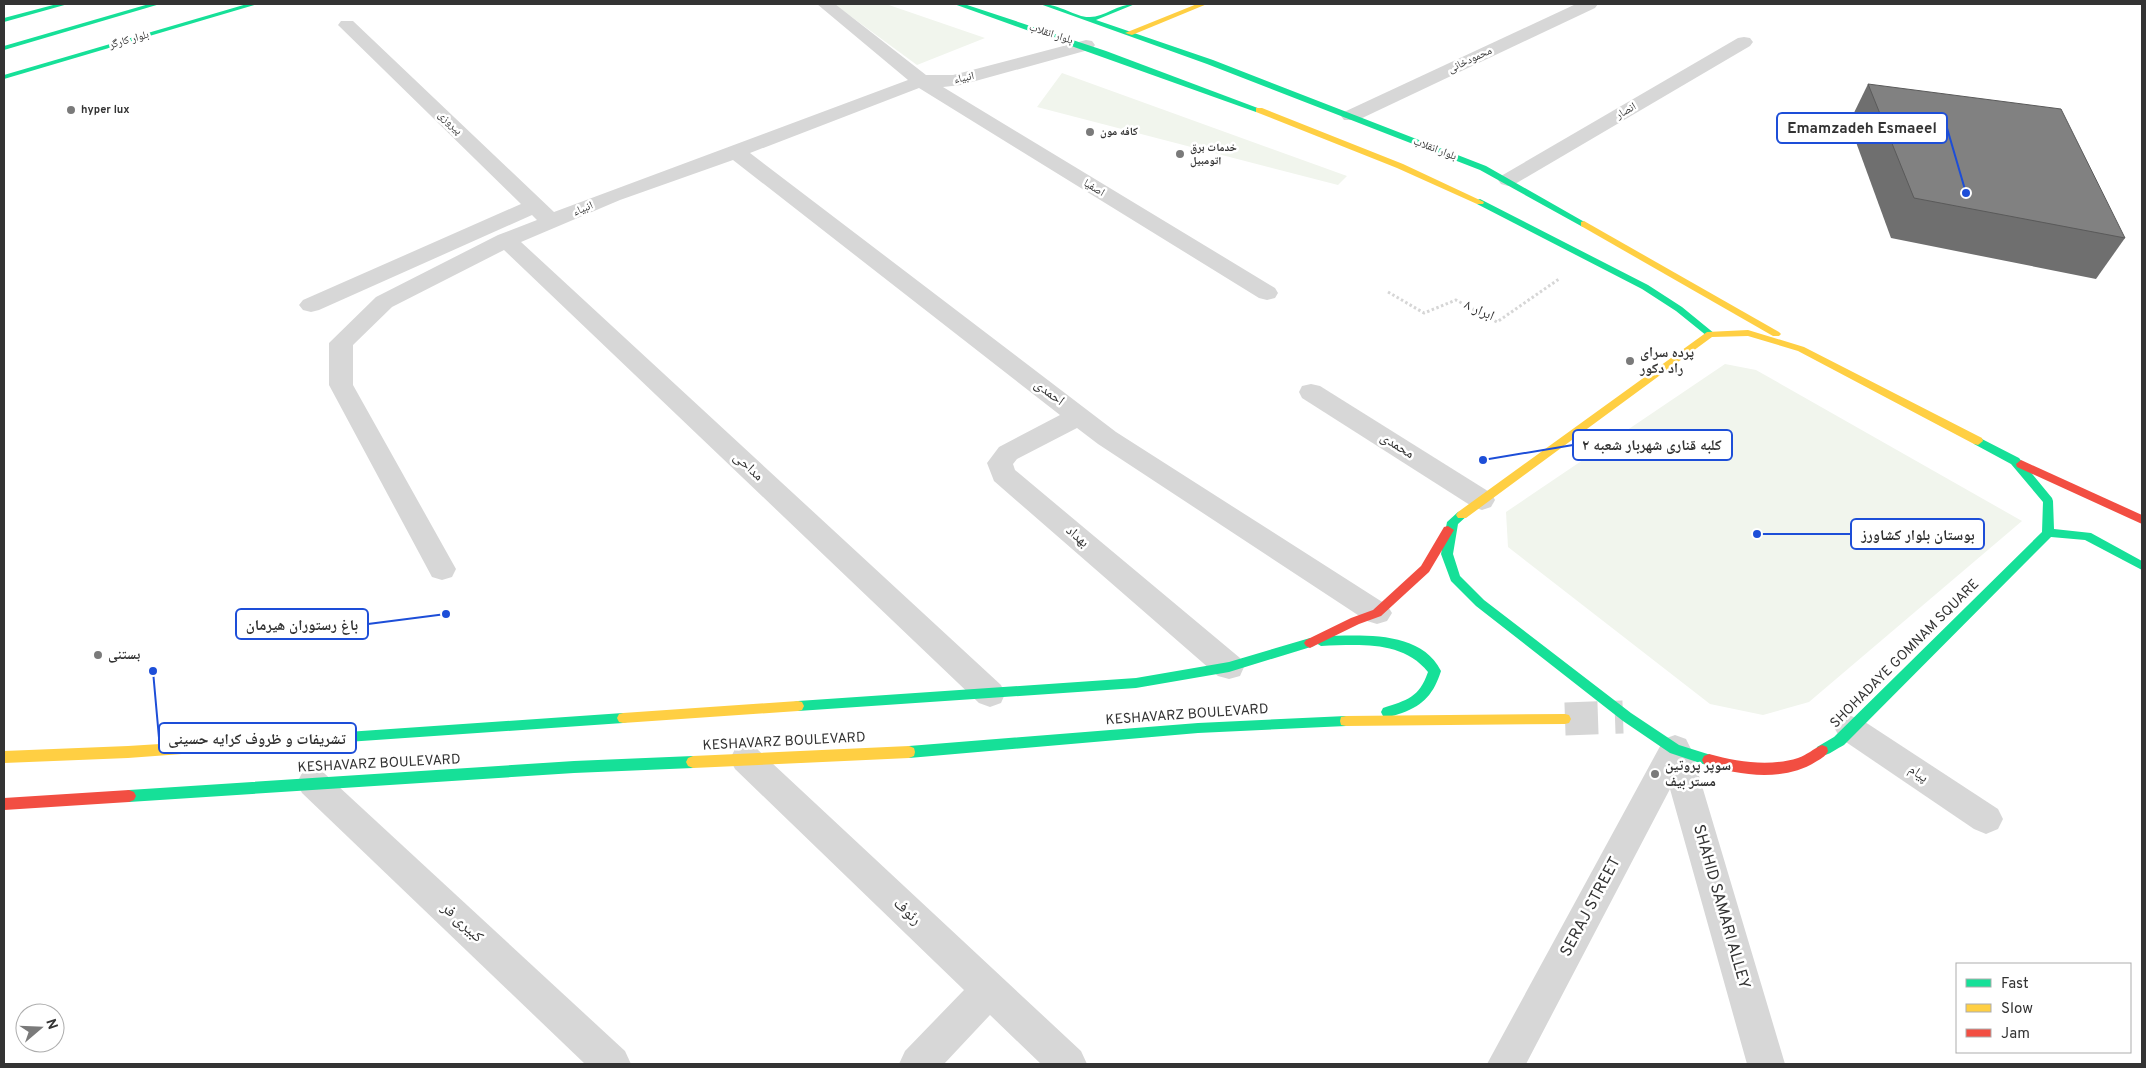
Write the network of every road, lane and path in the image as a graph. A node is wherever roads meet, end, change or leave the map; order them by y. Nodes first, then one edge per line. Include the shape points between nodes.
1 (64, 4) edge
2 (156, 4) edge
3 (254, 4) edge
4 (825, 4) edge
5 (958, 4) edge
6 (1044, 4) edge
7 (1132, 4) edge
8 (1203, 4) edge
9 (1589, 4) edge
10 (1092, 19) junction
11 (4, 20) edge
12 (347, 25) dead end
13 (1129, 33) junction
14 (1744, 42) dead end
15 (1086, 45) junction
16 (4, 48) edge
17 (4, 77) edge
18 (922, 81) junction
19 (1351, 116) junction
20 (736, 152) junction
21 (1508, 180) junction
22 (536, 205) junction
23 (552, 222) junction
24 (506, 240) junction
25 (1591, 258) junction
26 (1388, 292) dead end
27 (1268, 293) dead end
28 (312, 305) dead end
29 (1710, 334) junction
30 (1801, 348) junction
31 (1311, 392) dead end
32 (1078, 416) junction
33 (2015, 461) junction
34 (1482, 500) junction
35 (2142, 520) edge
36 (1453, 522) junction
37 (2048, 533) junction
38 (2142, 566) edge
39 (442, 569) dead end
40 (1376, 613) junction
41 (1318, 641) junction
42 (1230, 667) junction
43 (990, 694) junction
44 (1565, 719) tunnel mouth
45 (1359, 720) junction
46 (1851, 729) junction
47 (1675, 749) junction
48 (4, 757) edge
49 (746, 759) junction
50 (313, 783) junction
51 (4, 804) edge
52 (1986, 819) dead end
53 (989, 990) junction
54 (612, 1064) edge
55 (918, 1064) edge
56 (1068, 1064) edge
57 (1506, 1064) edge
58 (1766, 1064) edge

1 - 11 main road
2 - 16 main road
3 - 17 main road, بلوار کارگر
4 - 18 street, اصفیا
5 - 15 main road, بلوار انقلاب
6 - 10 main road, بلوار انقلاب
7 - 10 main road
8 - 13 main road
9 - 19 street, محمودخانی
10 - 13 main road, بلوار انقلاب
12 - 22 street, پیروزی
13 - 19 main road, بلوار انقلاب
14 - 21 street, انصار
15 - 18 street, انبیاء via 954,81
15 - 25 main road, بلوار انقلاب via 1421,174 1532,226
18 - 20 street, انبیاء
18 - 27 street, اصفیا
19 - 21 main road, بلوار انقلاب
20 - 23 street, انبیاء via 612,196
20 - 32 street, احمدی
21 - 30 main road, بلوار انقلاب
22 - 23 street, پیروزی
22 - 28 street
23 - 24 street, انبیاء
24 - 39 street, انبیاء via 384,302 341,343 342,385
24 - 43 street, مداحی
25 - 26 path, ابرار ۸ via 1496,322 1456,300 1424,313
25 - 29 main road, بلوار انقلاب via 1690,315
29 - 30 main road via 1748,333
29 - 34 main road
30 - 33 main road
31 - 34 street, محمدی
32 - 40 street, احمدی
32 - 42 street, بهداد via 1008,453 1000,463 1003,474
33 - 35 main road
33 - 37 main road via 2048,501
34 - 36 main road
36 - 40 main road, KESHAVARZ BOULEVARD via 1425,569
36 - 47 main road, SHOHADAYE GOMNAM SQUARE via 1447,554 1455,578 1480,604 1625,717
37 - 38 main road via 2087,536
37 - 46 main road, SHOHADAYE GOMNAM SQUARE
40 - 41 main road, KESHAVARZ BOULEVARD
41 - 42 main road, KESHAVARZ BOULEVARD
41 - 45 main road via 1366,641 1399,646 1423,656 1436,671 1431,689 1420,702
42 - 43 main road, KESHAVARZ BOULEVARD via 1136,683
43 - 48 main road, KESHAVARZ BOULEVARD via 158,750
44 - 45 main road, KESHAVARZ BOULEVARD
45 - 49 main road, KESHAVARZ BOULEVARD via 1198,728 943,750
46 - 47 main road, SHOHADAYE GOMNAM SQUARE via 1802,763 1763,768 1725,765
46 - 52 street, پیام
47 - 57 street, SERAJ STREET
47 - 58 street, SHAHID SAMARI ALLEY
49 - 50 main road, KESHAVARZ BOULEVARD
49 - 53 street, رئوف
50 - 51 main road, KESHAVARZ BOULEVARD
50 - 54 street, کبیری فر
53 - 55 street
53 - 56 street, رئوف

